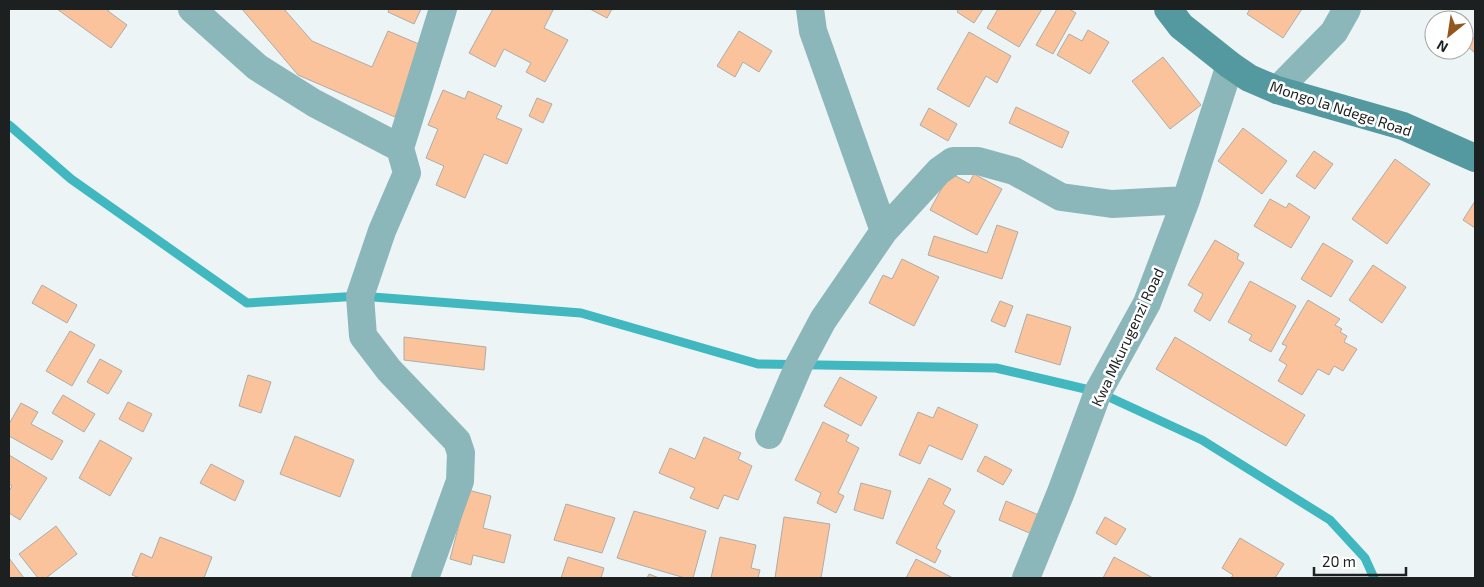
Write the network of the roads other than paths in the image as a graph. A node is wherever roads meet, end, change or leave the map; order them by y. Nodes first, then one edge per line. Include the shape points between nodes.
1 (192, 9) edge
2 (443, 9) edge
3 (810, 9) edge
4 (1168, 9) edge
5 (1347, 9) edge
6 (1230, 65) junction
7 (1277, 90) junction
8 (400, 148) junction
9 (1475, 158) edge
10 (1186, 200) junction
11 (884, 231) junction
12 (769, 435) dead end
13 (425, 578) edge
14 (1026, 578) edge

1 - 8 street via 257,67 314,103
2 - 8 street
3 - 11 street via 813,31
4 - 6 street, Mongo la Ndege Road via 1182,26
5 - 7 street via 1334,32
6 - 7 street, Mongo la Ndege Road
6 - 10 street, Kwa Mkurugenzi Road
7 - 9 street, Mongo la Ndege Road via 1403,126
8 - 13 street via 407,173 382,231 360,296 363,336 456,442 461,453 460,481
10 - 11 street via 1112,204 1060,198 1014,171 978,161 953,161 939,171
10 - 14 street, Kwa Mkurugenzi Road via 1147,302 1098,392
11 - 12 street via 824,320 799,365

